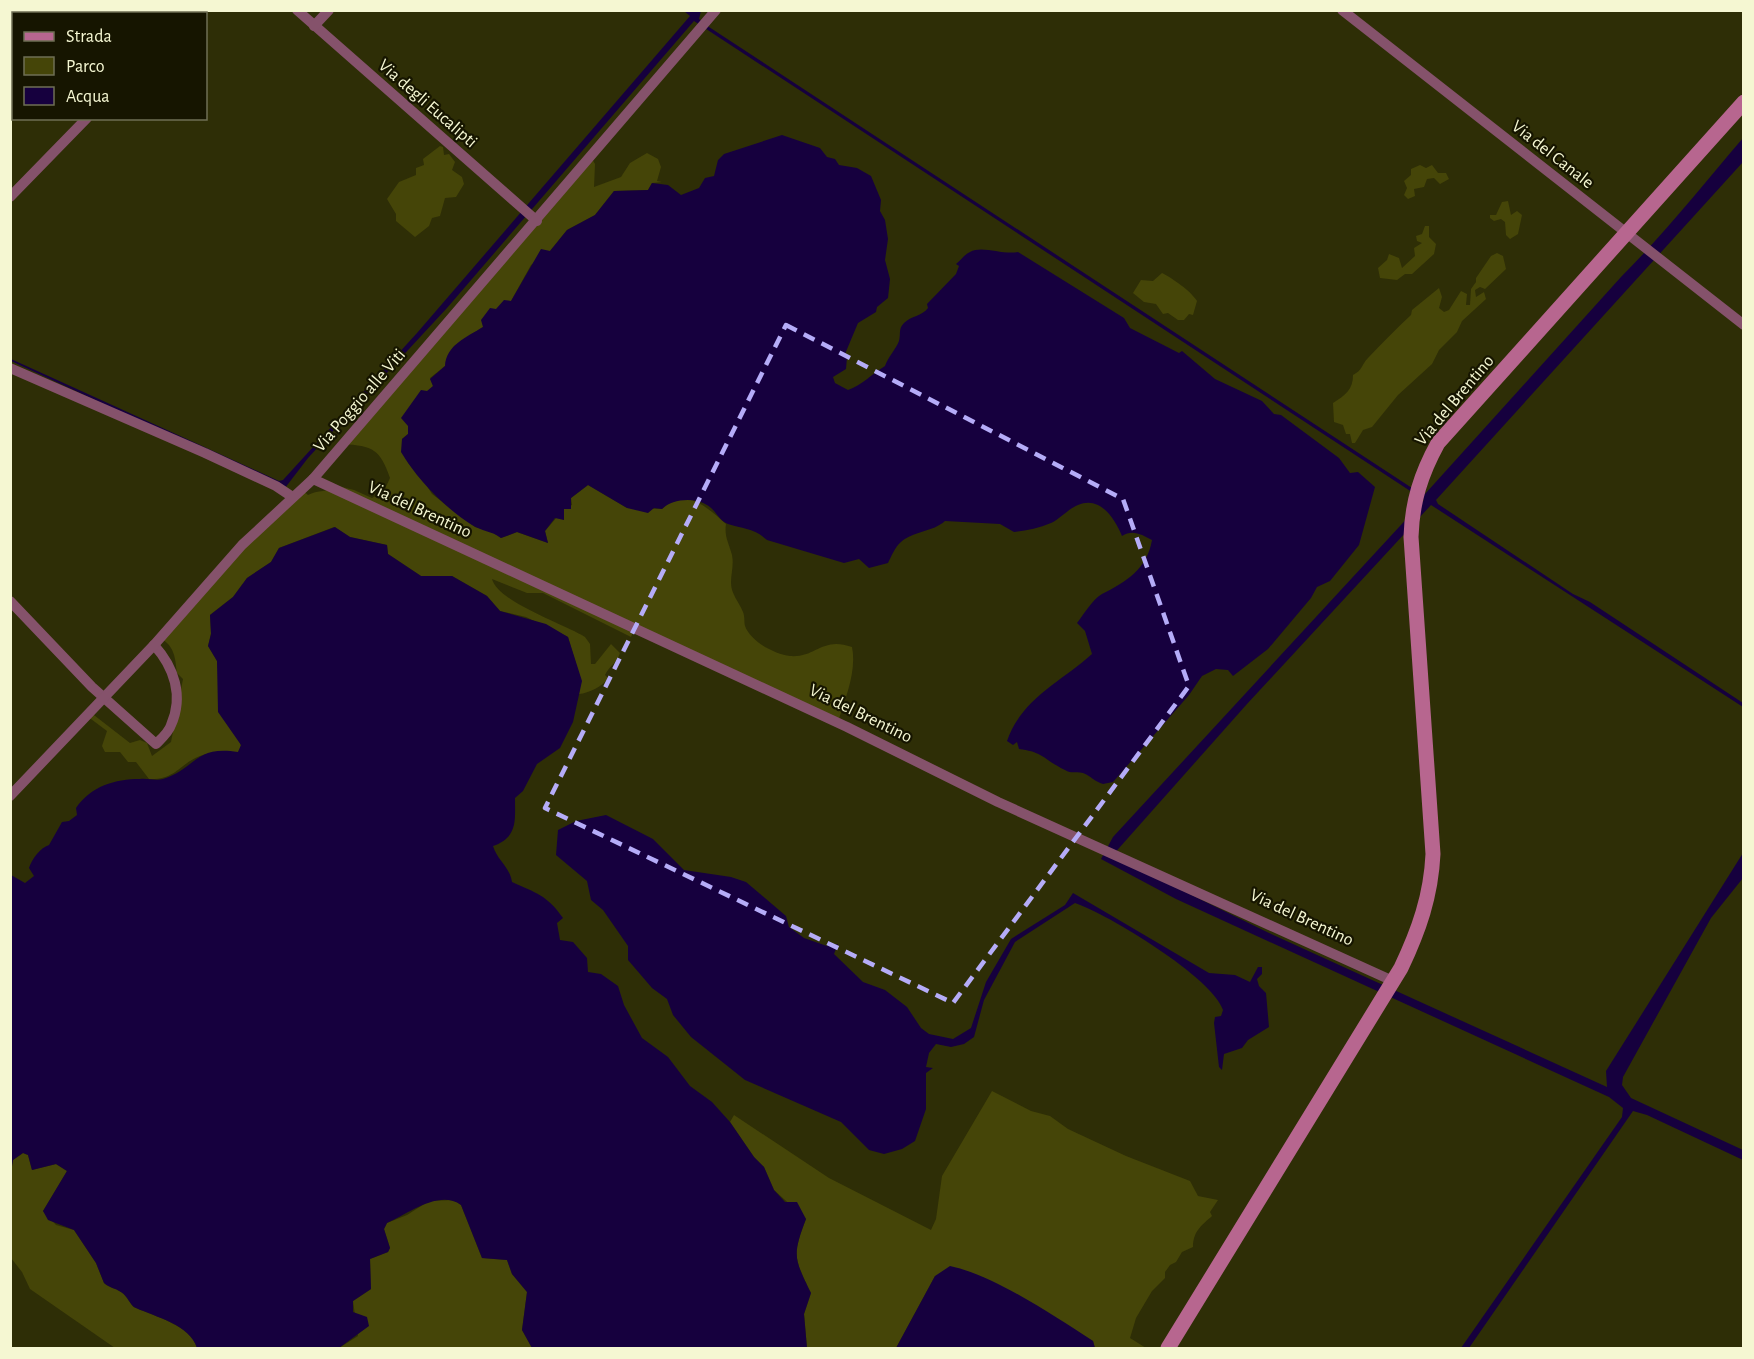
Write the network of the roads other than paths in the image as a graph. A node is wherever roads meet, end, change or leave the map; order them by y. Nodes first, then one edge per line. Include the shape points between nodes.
1 (297, 10) edge
2 (329, 10) edge
3 (716, 10) edge
4 (1342, 10) edge
5 (314, 26) junction
6 (1743, 102) edge
7 (85, 120) edge
8 (10, 197) edge
9 (530, 215) junction
10 (1627, 232) junction
11 (1743, 325) edge
12 (10, 368) edge
13 (313, 479) junction
14 (291, 496) junction
15 (10, 601) edge
16 (154, 645) junction
17 (104, 698) junction
18 (10, 796) edge
19 (1389, 987) junction
20 (1168, 1348) edge

1 - 5 street, Via degli Eucalipti
2 - 5 street
3 - 9 street, Via Poggio alle Viti
4 - 10 street, Via del Canale
5 - 9 street, Via degli Eucalipti
6 - 10 street, Via del Brentino
7 - 8 street
9 - 13 street, Via Poggio alle Viti
10 - 11 street, Via del Canale
10 - 19 street, Via del Brentino via 1438,443 1423,471 1412,511 1411,537 1431,885 1421,927
12 - 14 street via 205,453
13 - 14 street, Via Poggio alle Viti
13 - 19 street, Via del Brentino via 847,727
14 - 16 street, Via Poggio alle Viti
15 - 17 street
16 - 17 street, Via Poggio alle Viti
16 - 17 street via 169,662 176,681 171,726 156,744
17 - 18 street, Via Poggio alle Viti
19 - 20 street, Via del Brentino

